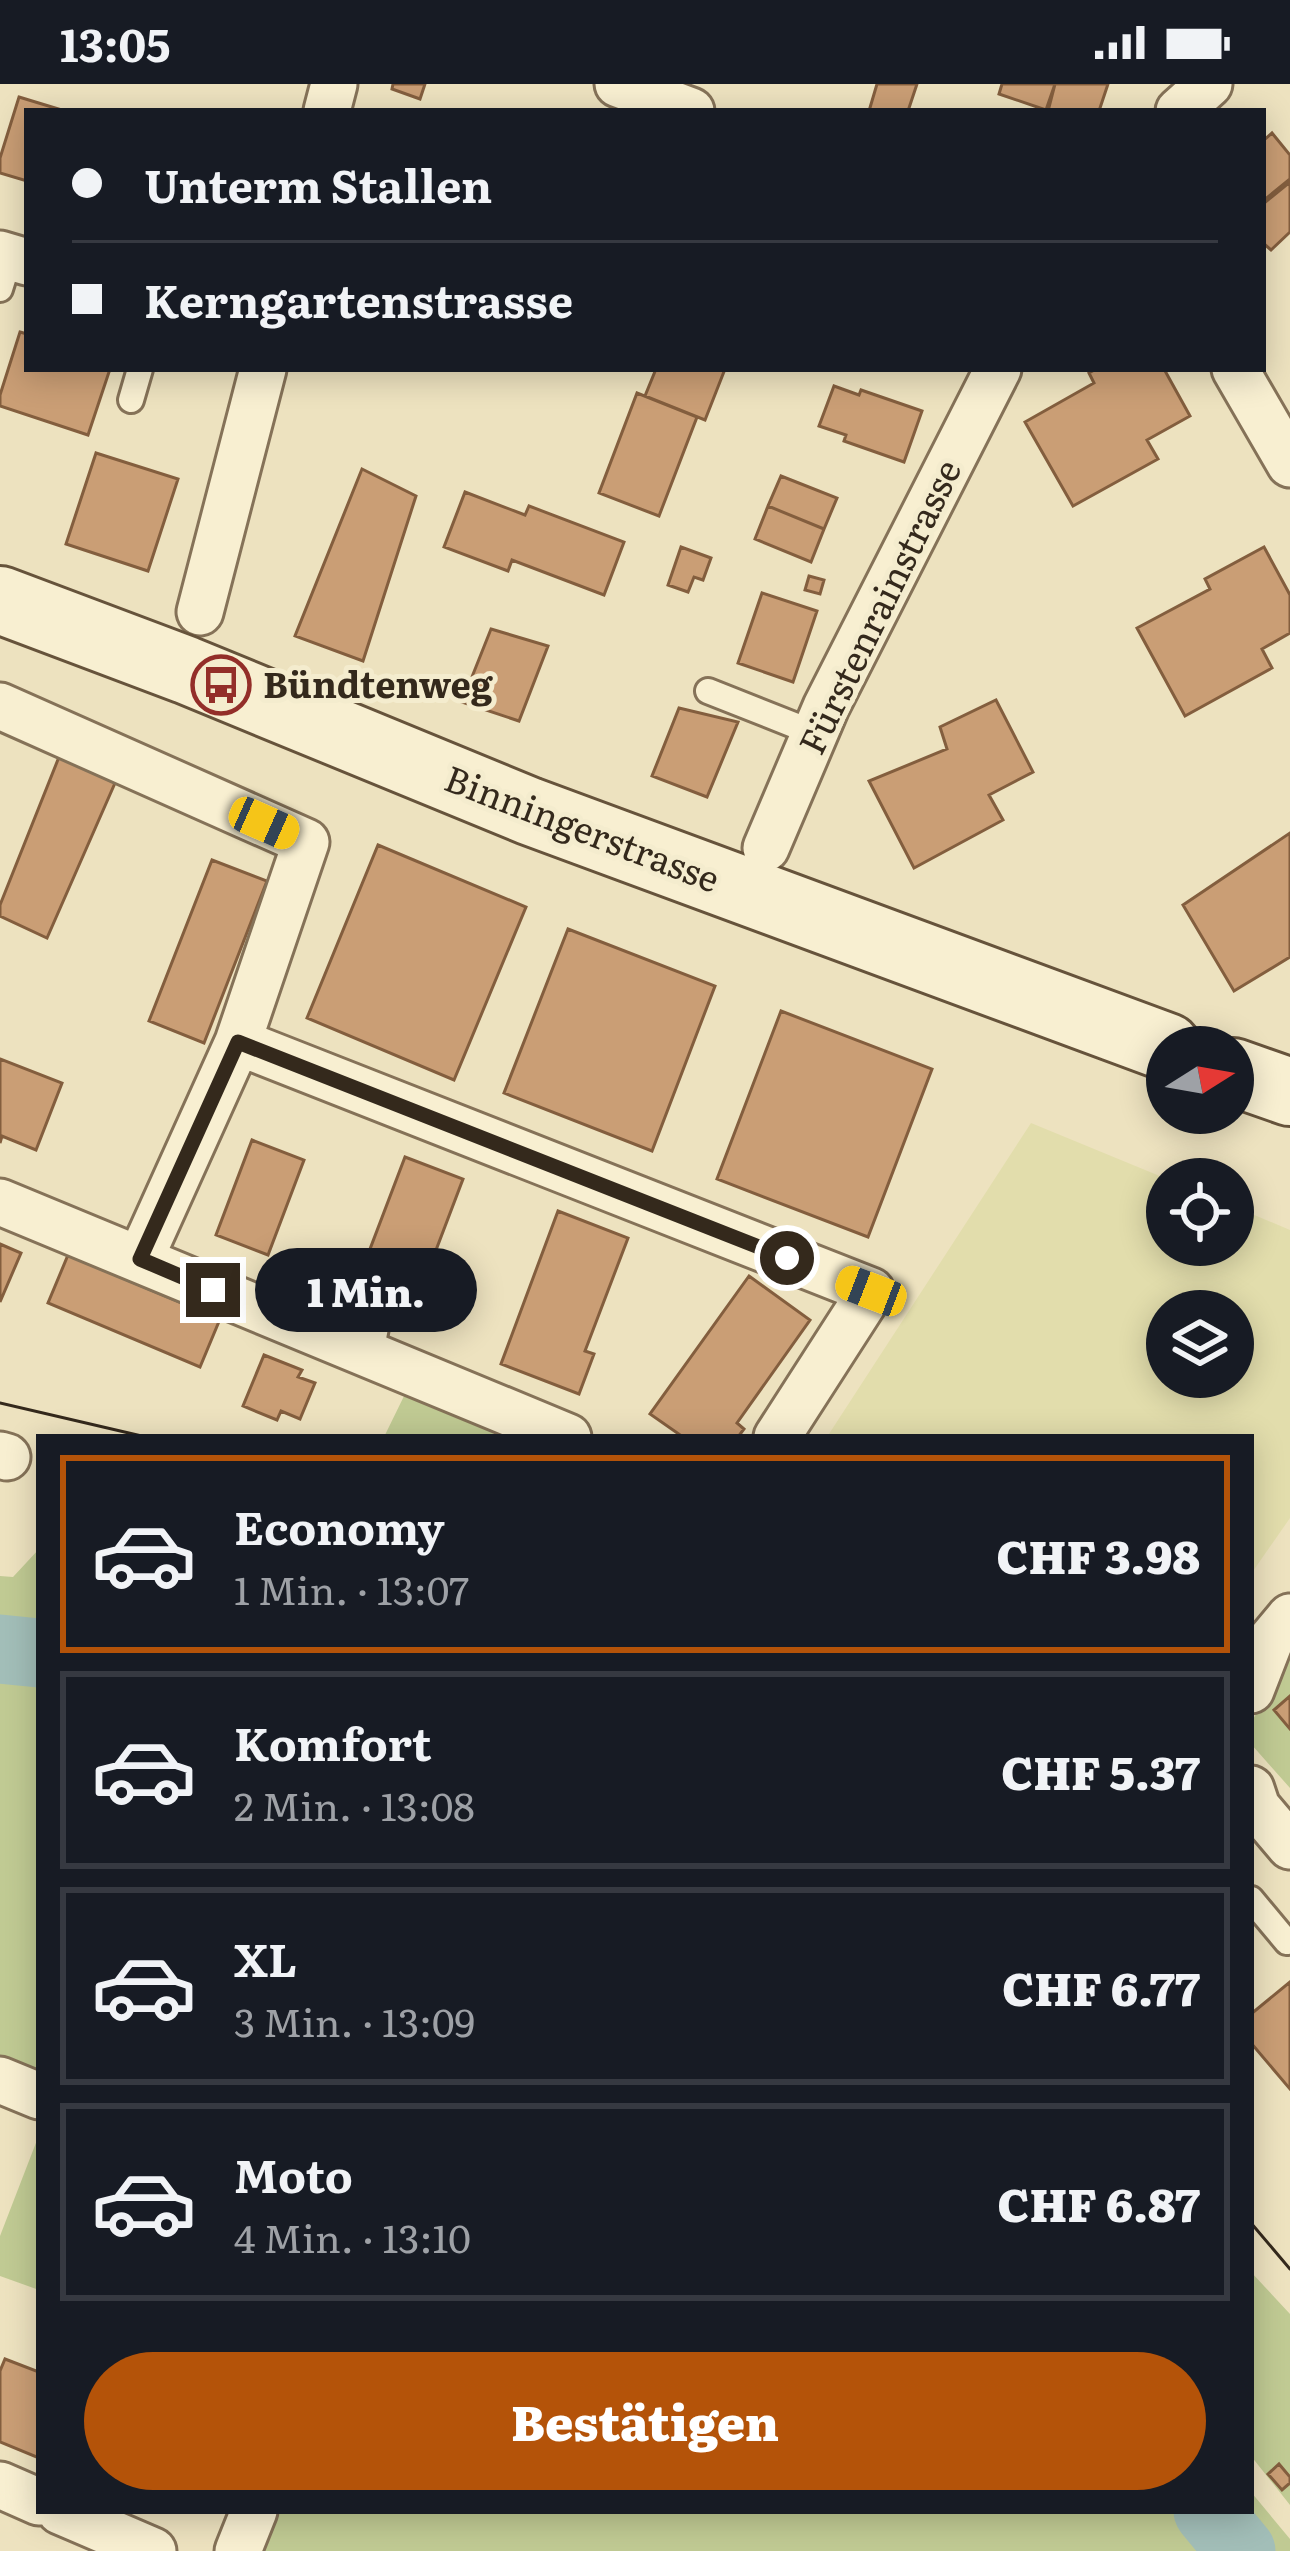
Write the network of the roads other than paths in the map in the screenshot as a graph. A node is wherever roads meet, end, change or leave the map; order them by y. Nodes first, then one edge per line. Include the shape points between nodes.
1 (618, 84) edge
2 (683, 108) edge
3 (139, 372) edge
4 (262, 372) edge
5 (996, 372) edge
6 (1237, 372) edge
7 (131, 400) dead end
8 (1290, 464) edge
9 (0, 600) edge
10 (200, 612) dead end
11 (708, 691) dead end
12 (0, 706) edge
13 (814, 733) junction
14 (766, 848) dead end
15 (1146, 1040) edge
16 (238, 1042) junction
17 (1254, 1079) edge
18 (1290, 1092) edge
19 (0, 1202) edge
20 (140, 1259) junction
21 (384, 1287) dead end
22 (371, 1353) junction
23 (561, 1434) edge
24 (779, 1434) edge
25 (1290, 1617) edge
26 (1254, 1682) edge
27 (1254, 1798) edge
28 (1290, 1846) edge
29 (1254, 1904) edge
30 (1290, 1940) edge
31 (0, 2080) edge
32 (36, 2095) edge
33 (0, 2485) edge
34 (36, 2501) edge
35 (67, 2514) edge
36 (253, 2514) edge
37 (153, 2551) edge
38 (238, 2551) edge

1 - 2 street
3 - 7 lane
4 - 10 street
5 - 13 street, Fürstenrainstrasse
6 - 8 street
9 - 15 main road, Binningerstrasse via 551,819
11 - 13 lane
12 - 16 street via 306,842
13 - 14 street, Fürstenrainstrasse
16 - 20 street
16 - 24 street via 871,1291
17 - 18 main road
19 - 20 street
20 - 22 street
21 - 22 lane
22 - 23 street
25 - 26 street
27 - 28 street
29 - 30 lane
31 - 32 street
33 - 34 street
35 - 37 street
36 - 38 street

